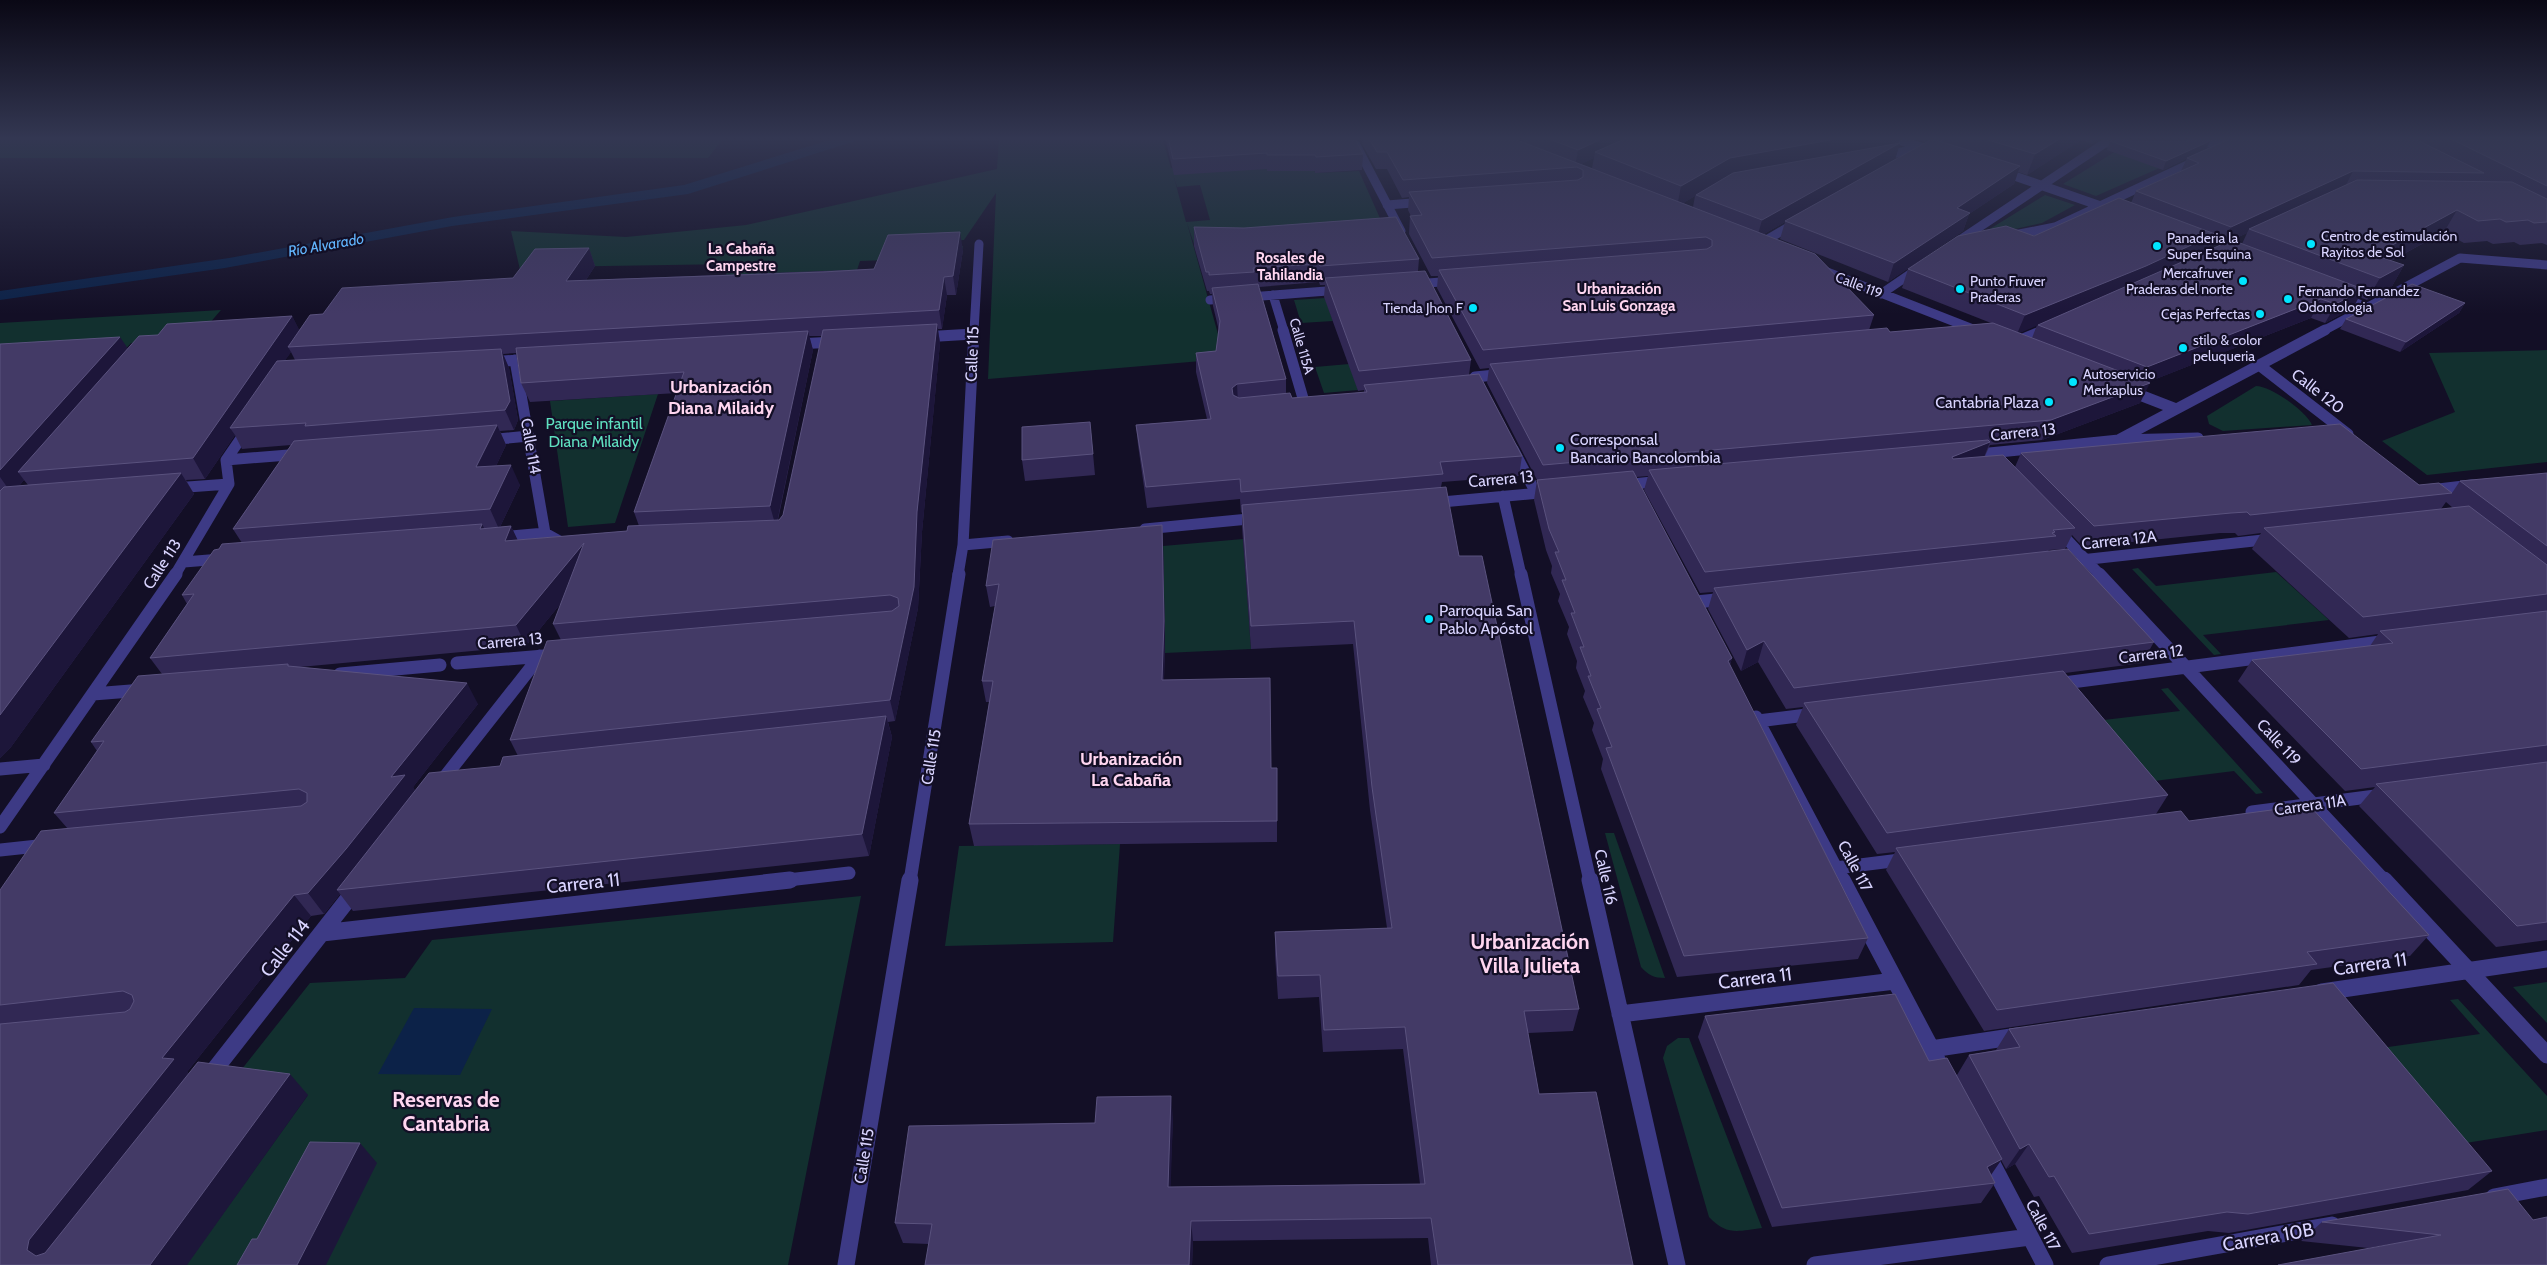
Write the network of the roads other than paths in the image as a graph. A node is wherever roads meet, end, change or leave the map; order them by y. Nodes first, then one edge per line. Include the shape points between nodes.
1 (1383, 196) edge
2 (2027, 196) edge
3 (2074, 196) edge
4 (2120, 196) edge
5 (1437, 201) edge
6 (1387, 205) junction
7 (2100, 205) junction
8 (2126, 215) edge
9 (1804, 218) edge
10 (1998, 238) edge
11 (1746, 241) edge
12 (1407, 243) edge
13 (979, 244) dead end
14 (1968, 244) edge
15 (1926, 263) edge
16 (2547, 265) edge
17 (1811, 266) edge
18 (1467, 280) edge
19 (1408, 285) edge
20 (1350, 289) edge
21 (1881, 294) junction
22 (2330, 294) edge
23 (1273, 295) junction
24 (1210, 300) dead end
25 (2367, 307) junction
26 (2062, 322) edge
27 (1983, 333) edge
28 (973, 334) junction
29 (916, 337) edge
30 (2001, 340) edge
31 (851, 341) edge
32 (2010, 344) junction
33 (783, 345) edge
34 (2020, 348) edge
35 (543, 358) edge
36 (514, 360) junction
37 (476, 362) edge
38 (2259, 365) junction
39 (1514, 373) edge
40 (1474, 380) edge
41 (2121, 387) edge
42 (1305, 405) edge
43 (2176, 409) junction
44 (253, 421) edge
45 (2341, 429) junction
46 (2322, 430) edge
47 (529, 436) junction
48 (1506, 436) edge
49 (2206, 438) edge
50 (480, 440) edge
51 (2119, 440) junction
52 (2357, 442) edge
53 (314, 453) edge
54 (1984, 454) junction
55 (1955, 456) edge
56 (226, 460) junction
57 (1998, 468) edge
58 (1672, 480) edge
59 (2488, 483) edge
60 (229, 484) junction
61 (1633, 484) junction
62 (1614, 486) edge
63 (161, 489) edge
64 (1565, 490) edge
65 (1536, 493) junction
66 (1503, 496) junction
67 (1642, 501) edge
68 (2435, 502) edge
69 (1416, 504) edge
70 (1273, 517) edge
71 (2045, 517) edge
72 (1137, 529) edge
73 (545, 533) junction
74 (487, 538) edge
75 (2281, 538) edge
76 (1021, 540) edge
77 (581, 542) edge
78 (963, 545) junction
79 (233, 558) edge
80 (2086, 560) junction
81 (184, 562) junction
82 (2066, 562) edge
83 (1687, 585) edge
84 (1735, 598) edge
85 (1696, 602) junction
86 (1705, 619) edge
87 (2401, 640) edge
88 (560, 654) edge
89 (540, 656) junction
90 (457, 663) dead end
91 (440, 665) dead end
92 (2186, 667) junction
93 (331, 674) edge
94 (2040, 686) edge
95 (152, 689) edge
96 (93, 694) junction
97 (1750, 704) edge
98 (1826, 713) edge
99 (1758, 722) junction
100 (44, 765) junction
101 (0, 769) edge
102 (464, 776) edge
103 (444, 778) junction
104 (2401, 792) edge
105 (432, 794) edge
106 (2313, 804) junction
107 (2236, 815) edge
108 (0, 827) edge
109 (59, 844) edge
110 (0, 850) edge
111 (1924, 857) edge
112 (1836, 868) junction
113 (849, 873) dead end
114 (365, 879) edge
115 (322, 933) junction
116 (2547, 958) edge
117 (2468, 970) junction
118 (1895, 981) junction
119 (2302, 994) edge
120 (1620, 1014) junction
121 (2029, 1035) edge
122 (1932, 1049) junction
123 (2547, 1055) edge
124 (201, 1087) edge
125 (1954, 1092) edge
126 (1981, 1143) edge
127 (2547, 1187) edge
128 (2479, 1199) edge
129 (2352, 1222) edge
130 (2030, 1237) junction
131 (846, 1265) edge
132 (1677, 1265) edge
133 (1815, 1265) edge
134 (2045, 1265) edge
135 (2108, 1265) edge

1 - 6 street
2 - 14 street via 1949,248
3 - 7 street
4 - 7 street
5 - 6 street
6 - 12 street via 1394,227
7 - 8 street
7 - 10 street via 2055,227
9 - 11 street via 1762,247
13 - 28 street, Calle 115
15 - 21 street
16 - 25 street via 2460,258
17 - 21 street, Calle 119
18 - 19 street
20 - 23 street
21 - 27 street, Calle 119
22 - 25 street
23 - 24 street
23 - 42 street, Calle 115A
25 - 38 street
26 - 32 street
28 - 29 street
28 - 78 street, Calle 115
30 - 32 street
31 - 33 street via 821,347
32 - 34 street
35 - 36 street
36 - 37 street
36 - 47 street, Calle 114
38 - 43 street
38 - 45 street, Calle 120
39 - 40 street
41 - 43 street
43 - 51 street
44 - 56 street
45 - 46 street
45 - 52 street, Calle 120
47 - 50 street
47 - 73 street, Calle 114
48 - 65 street
49 - 51 street, Carrera 13
51 - 54 street, Carrera 13
53 - 56 street
54 - 55 street, Carrera 13
54 - 57 street
56 - 60 street
58 - 61 street
59 - 68 street via 2420,491
60 - 63 street
60 - 81 street, Calle 113
61 - 62 street
61 - 67 street
64 - 65 street, Carrera 13
65 - 66 street, Carrera 13
66 - 69 street, Carrera 13
66 - 120 street, Calle 116
70 - 72 street
71 - 80 street, Calle 119
73 - 74 street
73 - 77 street via 563,543
75 - 80 street, Carrera 12A
76 - 78 street
78 - 131 street, Calle 115
79 - 81 street
80 - 82 street, Carrera 12A
80 - 92 street, Calle 119
81 - 96 street, Calle 113
83 - 85 street
84 - 85 street
85 - 86 street
87 - 92 street, Carrera 12
88 - 89 street, Carrera 13
89 - 90 street, Carrera 13
89 - 103 street
91 - 93 street
92 - 94 street, Carrera 12
92 - 106 street, Calle 119
95 - 96 street
96 - 100 street, Calle 113
97 - 99 street, Calle 117
98 - 99 street
99 - 112 street, Calle 117
100 - 101 street
100 - 108 street, Calle 113
102 - 103 street
103 - 105 street
104 - 106 street, Carrera 11A
106 - 107 street, Carrera 11A
106 - 117 street, Calle 119
109 - 110 street
111 - 112 street
112 - 118 street, Calle 117
113 - 115 street, Carrera 11
114 - 115 street, Calle 114
115 - 124 street, Calle 114
116 - 117 street, Carrera 11
117 - 119 street, Carrera 11
117 - 123 street, Calle 119
118 - 120 street, Carrera 11
118 - 122 street, Calle 117
120 - 132 street, Calle 116
121 - 122 street
122 - 125 street, Calle 117
126 - 130 street, Calle 117
127 - 128 street
129 - 135 street, Carrera 10B
130 - 133 street
130 - 134 street, Calle 117

